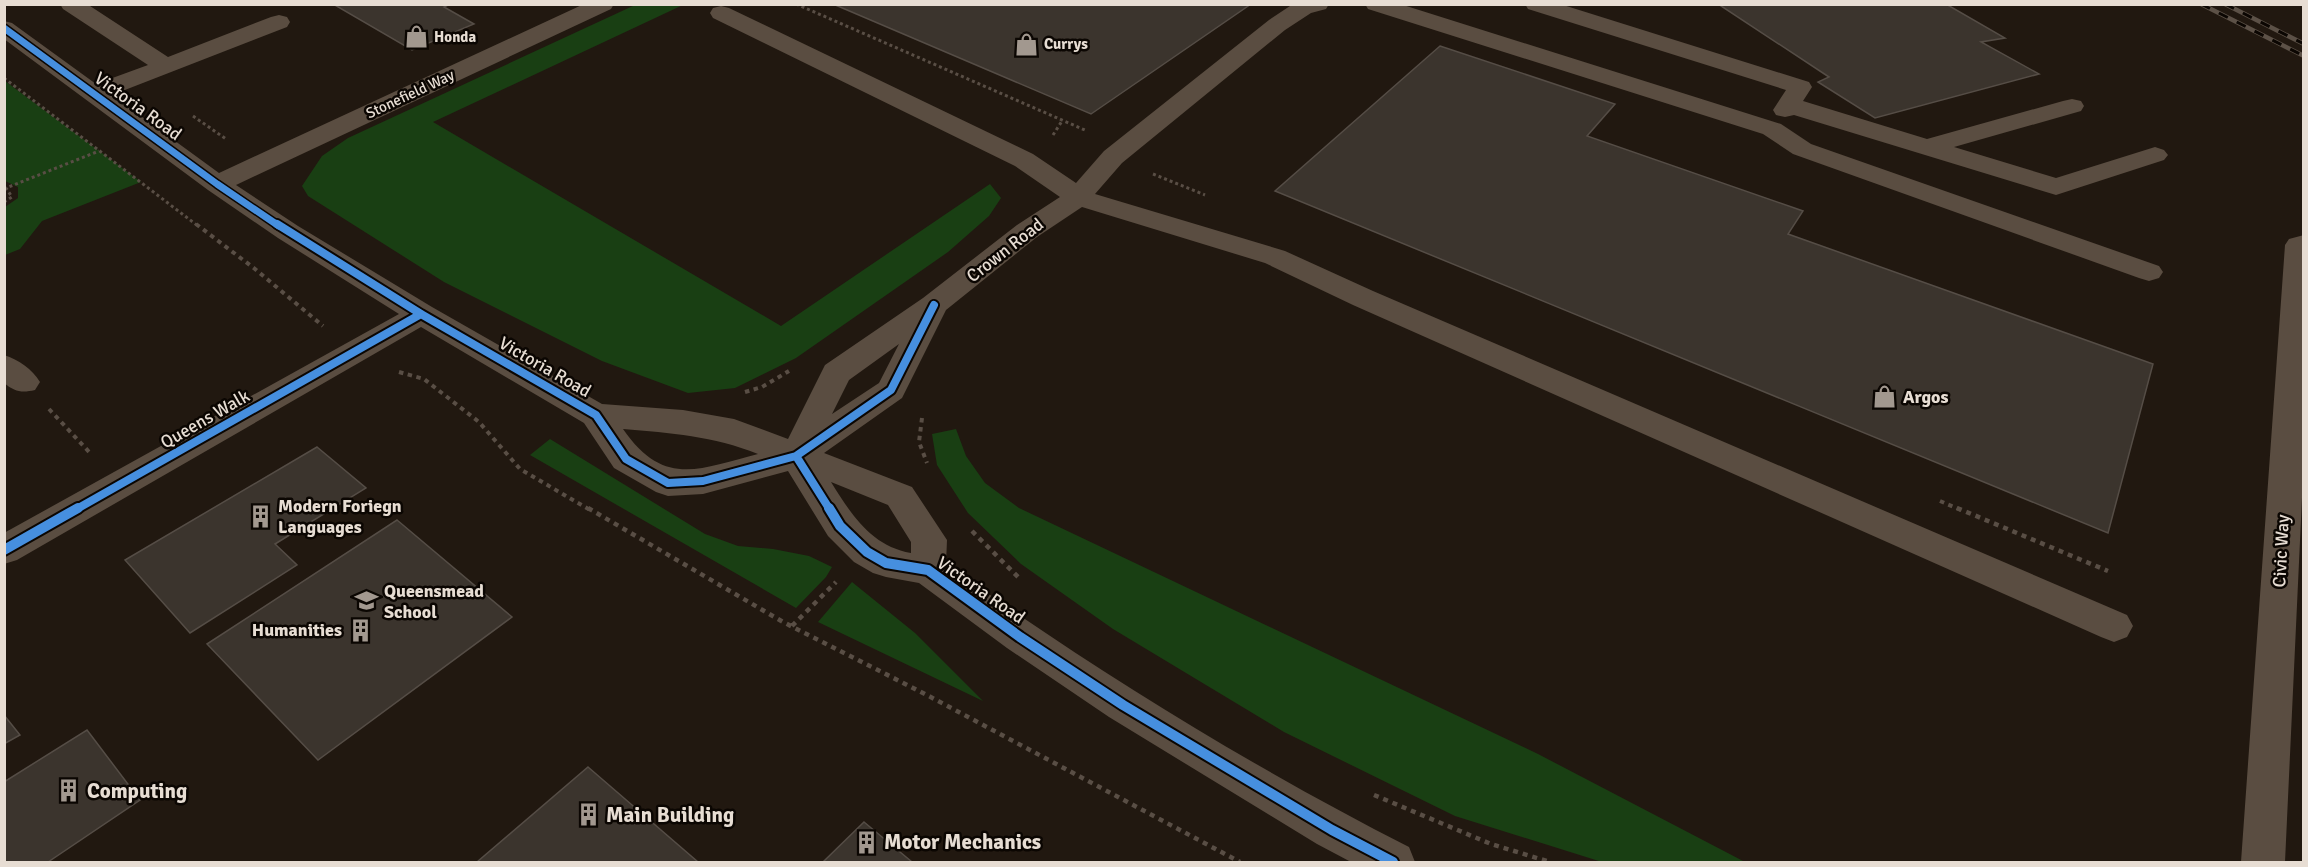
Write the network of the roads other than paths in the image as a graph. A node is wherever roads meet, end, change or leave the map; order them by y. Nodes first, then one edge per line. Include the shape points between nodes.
1 (71, 4) edge
2 (603, 4) edge
3 (1318, 4) edge
4 (1376, 4) edge
5 (1536, 4) edge
6 (721, 13) dead end
7 (279, 22) dead end
8 (4, 28) edge
9 (166, 66) junction
10 (93, 94) junction
11 (1789, 105) junction
12 (2072, 106) dead end
13 (1772, 129) junction
14 (1928, 147) junction
15 (2155, 155) dead end
16 (217, 183) junction
17 (1078, 196) junction
18 (2304, 244) edge
19 (2149, 272) dead end
20 (934, 305) junction
21 (421, 314) junction
22 (596, 415) junction
23 (796, 456) junction
24 (4, 550) edge
25 (928, 570) junction
26 (2114, 626) dead end
27 (1393, 862) edge
28 (2263, 862) edge

1 - 9 street
2 - 16 street, Stonefield Way
3 - 17 street, Crown Road via 1294,14 1203,83 1113,157
4 - 13 street
5 - 11 street via 1800,87
6 - 17 street via 1024,160
7 - 9 street
8 - 10 street, Victoria Road
9 - 10 street
10 - 16 street, Victoria Road
11 - 13 street
11 - 14 street
12 - 14 street
13 - 19 street via 1802,149
14 - 15 street via 2056,187
16 - 21 street, Victoria Road
17 - 20 street, Crown Road
17 - 26 street via 1275,257
18 - 28 street, Civic Way via 2299,245
20 - 23 street, Crown Road via 891,390
20 - 23 street, Crown Road via 836,373
21 - 22 street, Victoria Road
21 - 24 street, Queens Walk
22 - 23 street, Victoria Road via 683,422 734,431
22 - 23 street, Victoria Road via 626,459 668,483 703,481
23 - 25 street, Victoria Road via 840,526 867,552 886,563
23 - 25 street, Victoria Road via 900,496 928,540
25 - 27 street, Victoria Road via 1123,705 1332,830

